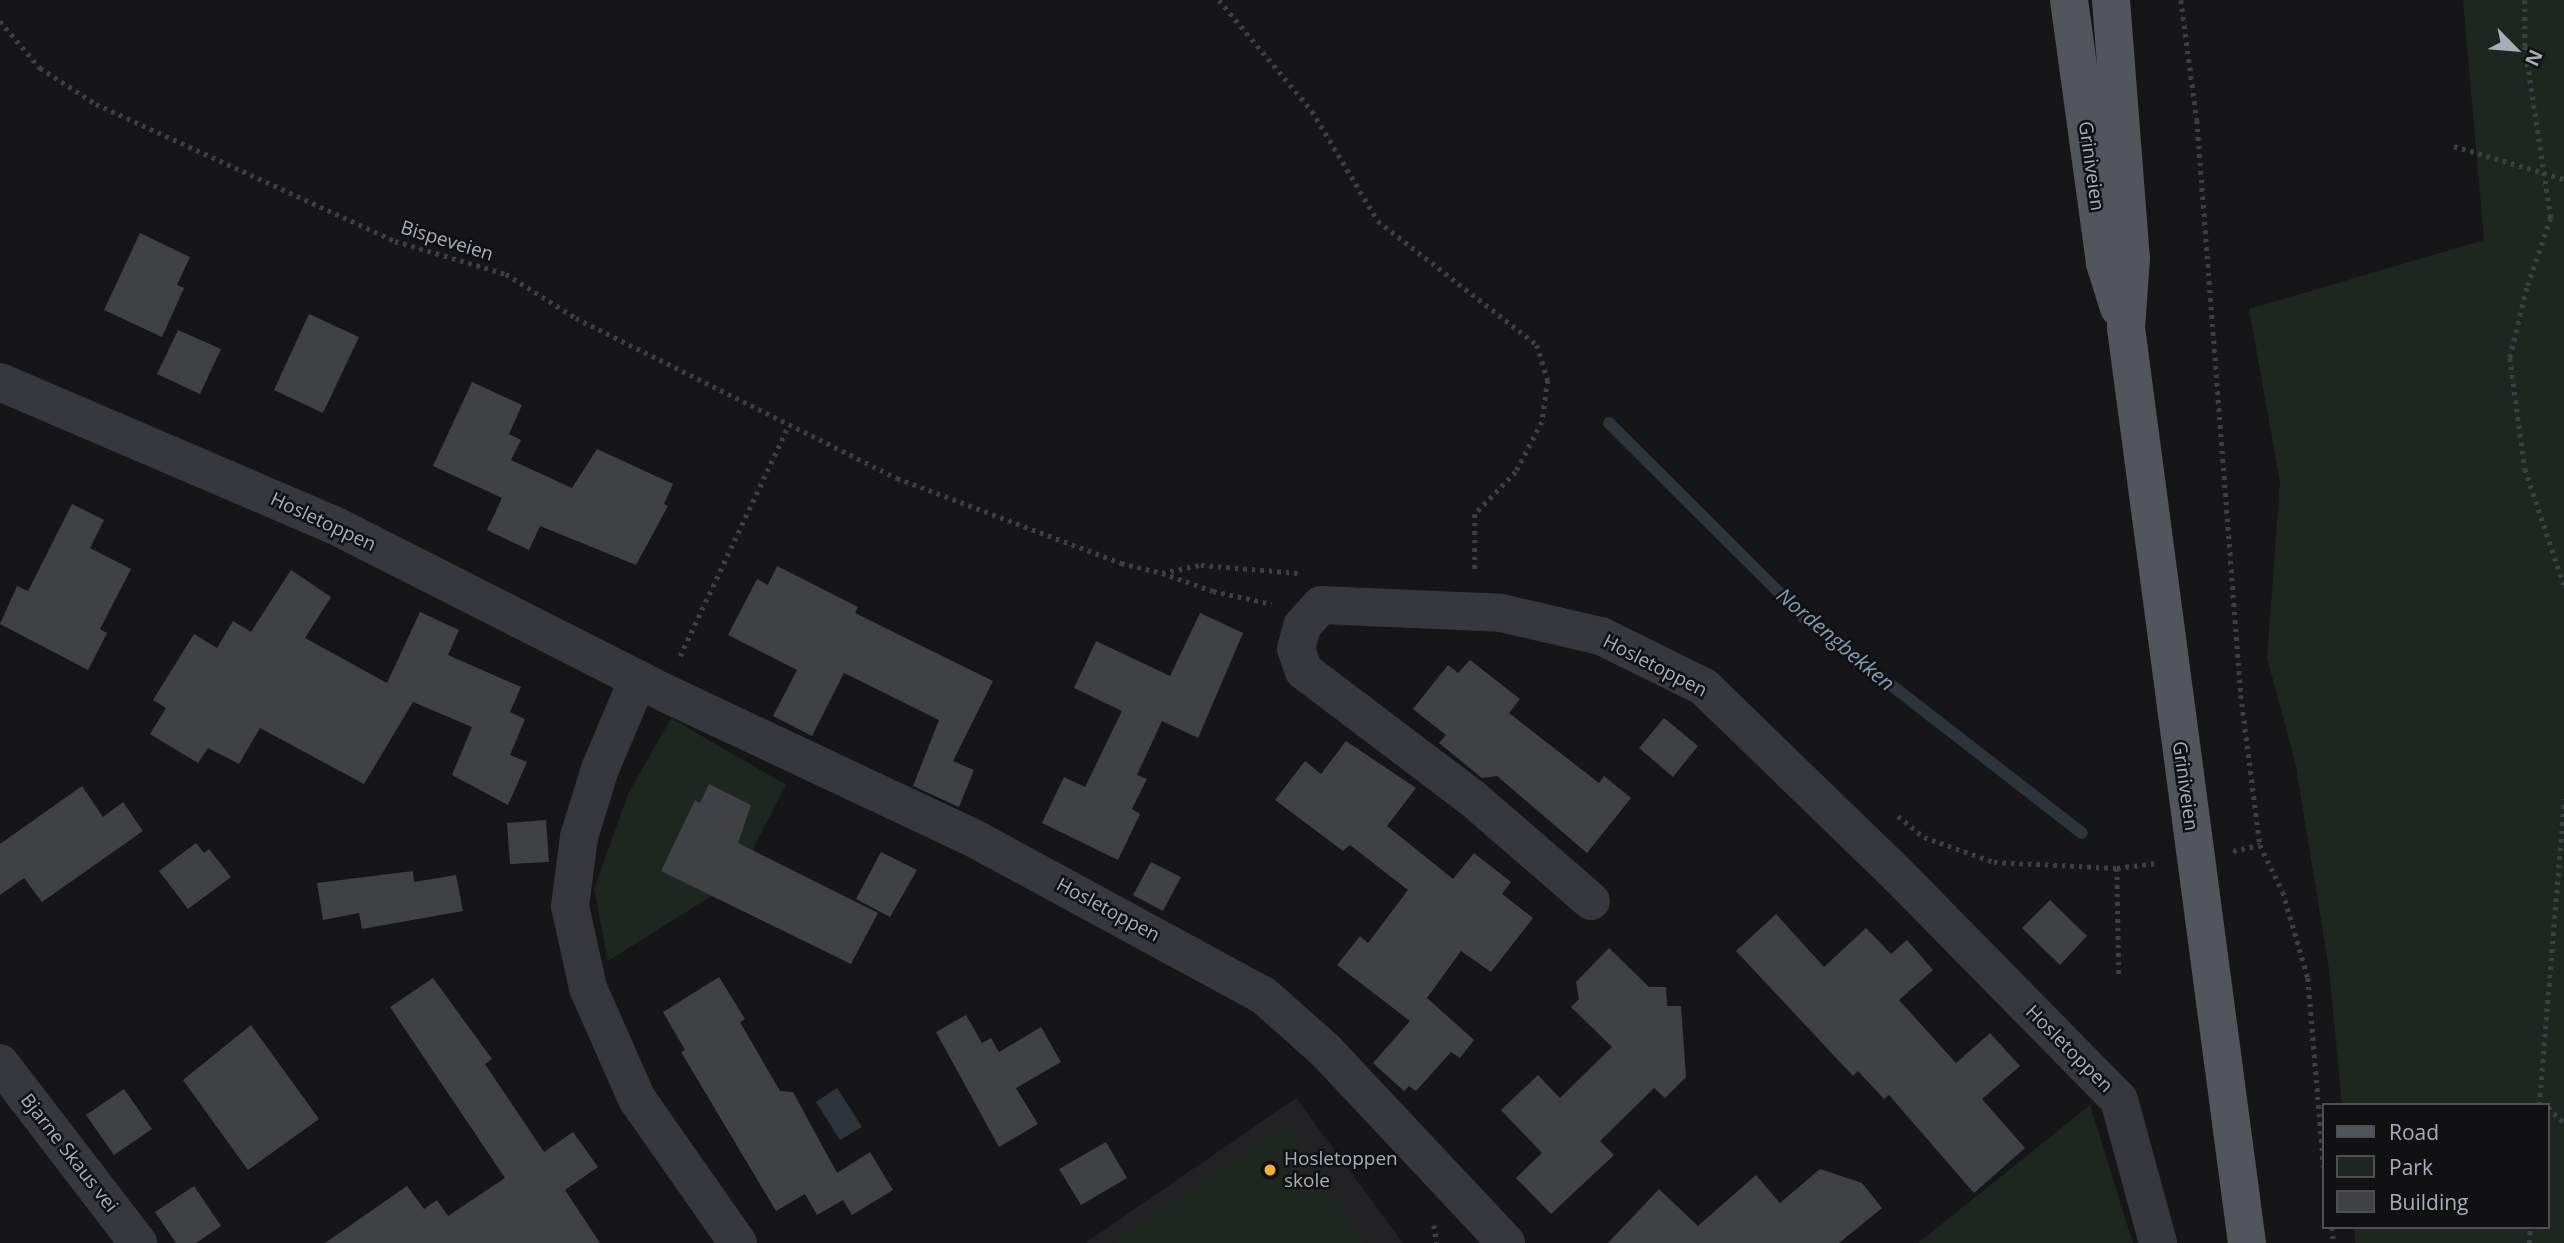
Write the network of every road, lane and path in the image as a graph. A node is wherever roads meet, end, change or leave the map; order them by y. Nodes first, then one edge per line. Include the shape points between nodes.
1 (1219, 0) edge
2 (2069, 0) edge
3 (2111, 0) edge
4 (2181, 0) edge
5 (2525, 0) edge
6 (0, 22) edge
7 (2454, 146) dead end
8 (2547, 172) junction
9 (2564, 179) edge
10 (2126, 328) junction
11 (0, 382) edge
12 (788, 426) junction
13 (897, 478) dead end
14 (1162, 573) dead end
15 (1476, 577) dead end
16 (2564, 585) edge
17 (1321, 605) junction
18 (651, 685) junction
19 (2564, 799) edge
20 (2260, 845) junction
21 (2225, 852) dead end
22 (2117, 868) dead end
23 (1591, 901) dead end
24 (2119, 976) dead end
25 (0, 1063) edge
26 (2540, 1097) junction
27 (2539, 1103) edge
28 (2545, 1103) edge
29 (2550, 1109) edge
30 (2564, 1124) edge
31 (2322, 1143) edge
32 (138, 1243) edge
33 (738, 1243) edge
34 (1506, 1243) edge
35 (2158, 1243) edge
36 (2247, 1243) edge

1 - 15 path via 1312,111 1378,221 1537,345 1548,380 1542,422 1516,472 1475,514
2 - 10 main road, Griniveien via 2105,263
3 - 10 main road, Griniveien via 2131,258
4 - 20 path via 2197,120 2241,695
5 - 8 path via 2525,46
6 - 12 path, Bispeveien via 40,68 96,104 395,241 506,274 576,318
7 - 8 path
8 - 9 path
8 - 16 path via 2551,218 2510,358 2525,469
10 - 36 main road, Griniveien
11 - 18 street, Hosletoppen via 332,524
12 - 13 path, Bispeveien
12 - 18 path
14 - 17 path via 1267,603
17 - 23 street via 1301,626 1296,649 1304,671 1472,798
17 - 35 street, Hosletoppen via 1501,613 1601,636 1704,687 2119,1100
18 - 33 street via 600,769 579,837 570,906 588,988 637,1099
18 - 34 street, Hosletoppen via 976,839 1263,995 1326,1051
19 - 26 path
20 - 21 path
20 - 31 path via 2283,892 2308,978
22 - 24 path
25 - 32 street, Bjarne Skaus vei
26 - 27 path
26 - 28 path
29 - 30 path

